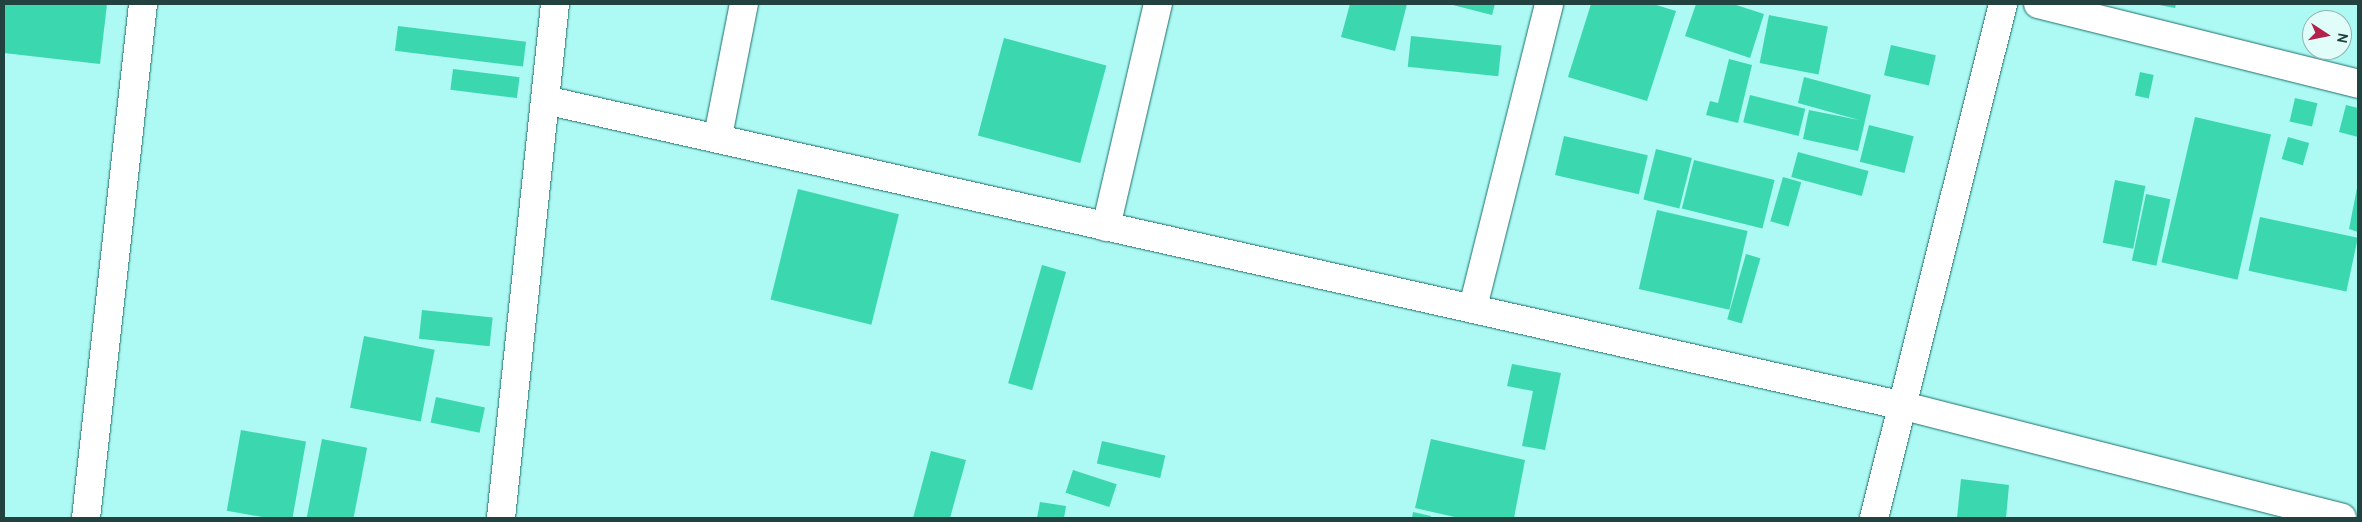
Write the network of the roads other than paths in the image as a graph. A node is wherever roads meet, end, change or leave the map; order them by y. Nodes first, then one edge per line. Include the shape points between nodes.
1 (143, 4) edge
2 (555, 4) edge
3 (744, 4) edge
4 (1158, 4) edge
5 (1549, 4) edge
6 (2003, 4) edge
7 (2038, 4) edge
8 (2358, 84) edge
9 (545, 100) junction
10 (718, 136) junction
11 (1106, 227) junction
12 (1473, 307) junction
13 (1900, 405) junction
14 (86, 518) edge
15 (501, 518) edge
16 (1874, 518) edge
17 (2342, 518) edge

1 - 14 street
2 - 9 street
3 - 10 street
4 - 11 street
5 - 12 street
6 - 13 street
7 - 8 street
9 - 10 street
9 - 15 street
10 - 11 street
11 - 12 street
12 - 13 street
13 - 16 street
13 - 17 street

